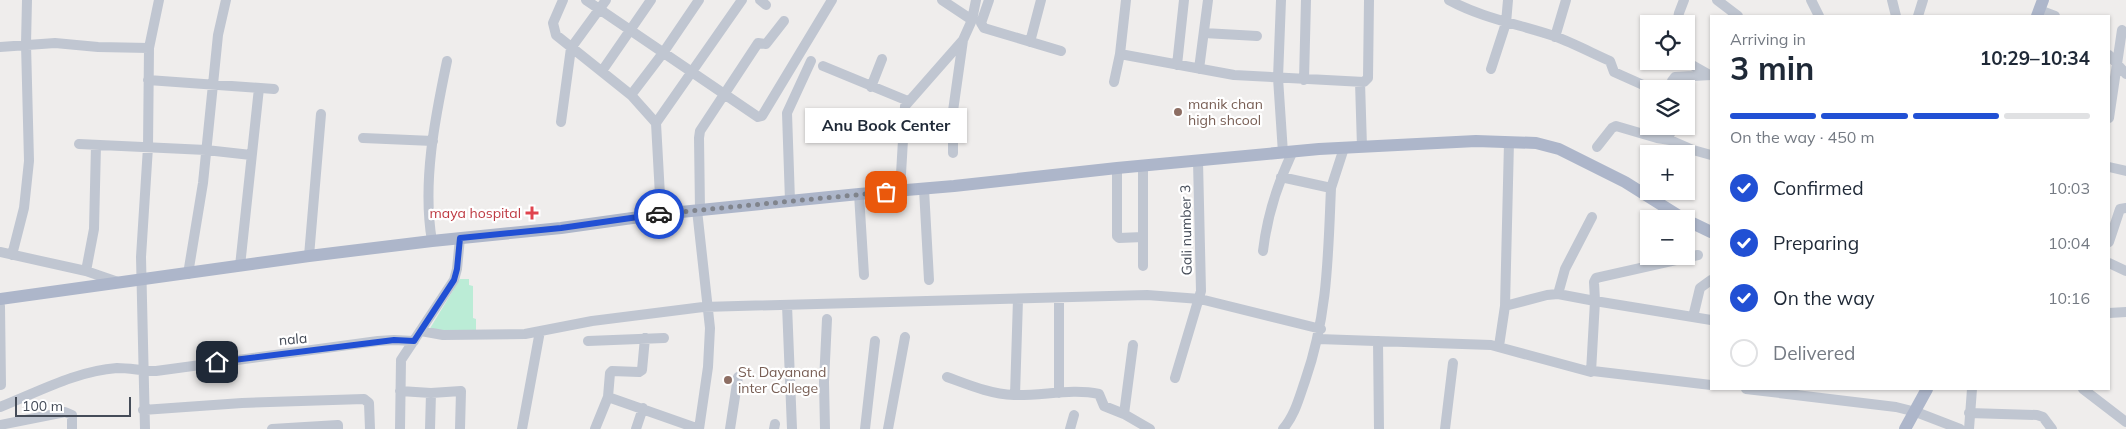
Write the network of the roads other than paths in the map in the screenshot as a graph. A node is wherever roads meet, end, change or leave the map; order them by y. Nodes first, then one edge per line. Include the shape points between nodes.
1 (27, 0) edge
2 (159, 0) edge
3 (226, 0) edge
4 (563, 0) edge
5 (586, 0) edge
6 (606, 0) edge
7 (651, 0) edge
8 (699, 0) edge
9 (742, 0) edge
10 (832, 0) edge
11 (942, 0) edge
12 (976, 0) edge
13 (989, 0) edge
14 (1041, 0) edge
15 (1126, 0) edge
16 (1184, 0) edge
17 (1208, 0) edge
18 (1281, 0) edge
19 (1306, 0) edge
20 (1369, 0) edge
21 (1449, 0) edge
22 (1508, 0) edge
23 (1566, 0) edge
24 (1684, 0) edge
25 (1717, 0) edge
26 (1811, 0) edge
27 (1892, 0) edge
28 (1923, 0) edge
29 (599, 9) junction
30 (2040, 9) edge
31 (1679, 15) edge
32 (1737, 15) edge
33 (1818, 15) edge
34 (1896, 15) edge
35 (1918, 15) edge
36 (2053, 15) edge
37 (972, 20) junction
38 (784, 21) dead end
39 (1506, 23) junction
40 (630, 30) junction
41 (2122, 30) dead end
42 (1204, 32) junction
43 (1257, 36) dead end
44 (1555, 37) junction
45 (963, 40) junction
46 (1030, 42) junction
47 (26, 44) junction
48 (0, 47) edge
49 (149, 48) junction
50 (571, 48) junction
51 (1061, 51) dead end
52 (664, 52) junction
53 (1120, 54) junction
54 (2110, 56) edge
55 (882, 59) dead end
56 (810, 60) dead end
57 (447, 61) dead end
58 (1177, 65) junction
59 (823, 66) dead end
60 (2118, 66) junction
61 (1695, 67) edge
62 (1199, 69) junction
63 (1491, 69) dead end
64 (602, 71) junction
65 (693, 72) junction
66 (2126, 74) edge
67 (1710, 75) edge
68 (1278, 78) junction
69 (148, 80) junction
70 (1304, 80) junction
71 (1673, 80) edge
72 (1114, 82) dead end
73 (1360, 82) junction
74 (212, 84) junction
75 (1640, 84) edge
76 (259, 88) junction
77 (871, 88) junction
78 (274, 89) dead end
79 (725, 94) junction
80 (631, 96) junction
81 (908, 101) junction
82 (2110, 112) edge
83 (321, 114) dead end
84 (561, 122) dead end
85 (656, 123) junction
86 (1670, 135) edge
87 (362, 138) dead end
88 (1668, 139) junction
89 (432, 141) junction
90 (1509, 142) junction
91 (79, 144) dead end
92 (96, 145) junction
93 (1681, 145) edge
94 (1362, 146) junction
95 (1597, 146) dead end
96 (148, 147) junction
97 (1344, 148) junction
98 (206, 150) junction
99 (1695, 151) edge
100 (954, 153) dead end
101 (1287, 153) junction
102 (1710, 154) edge
103 (251, 155) junction
104 (1198, 160) junction
105 (1143, 165) junction
106 (2110, 167) edge
107 (1117, 168) junction
108 (2126, 171) edge
109 (1281, 177) junction
110 (1331, 188) junction
111 (924, 189) junction
112 (900, 191) junction
113 (859, 194) junction
114 (790, 201) junction
115 (1658, 202) joint
116 (2126, 208) edge
117 (698, 210) junction
118 (1671, 210) edge
119 (661, 214) junction
120 (1592, 217) dead end
121 (1695, 224) edge
122 (1710, 232) edge
123 (1143, 237) junction
124 (460, 238) junction
125 (2110, 239) edge
126 (432, 241) junction
127 (0, 252) edge
128 (1263, 252) dead end
129 (12, 255) junction
130 (1698, 255) dead end
131 (309, 256) junction
132 (2110, 263) edge
133 (240, 266) junction
134 (1143, 266) dead end
135 (2126, 270) edge
136 (86, 271) junction
137 (188, 274) junction
138 (864, 275) dead end
139 (141, 279) junction
140 (929, 280) dead end
141 (1710, 281) edge
142 (118, 282) junction
143 (1558, 294) junction
144 (0, 298) edge
145 (1059, 298) junction
146 (1018, 299) junction
147 (1595, 301) junction
148 (1198, 303) junction
149 (788, 305) junction
150 (0, 306) edge
151 (1505, 306) junction
152 (707, 312) junction
153 (2126, 312) edge
154 (2110, 313) edge
155 (1694, 317) junction
156 (827, 320) dead end
157 (1710, 320) edge
158 (540, 331) junction
159 (1320, 334) junction
160 (417, 337) junction
161 (905, 337) dead end
162 (645, 338) junction
163 (664, 338) dead end
164 (1500, 340) junction
165 (588, 341) dead end
166 (875, 341) dead end
167 (1378, 341) junction
168 (1133, 345) dead end
169 (1453, 362) dead end
170 (1593, 367) junction
171 (144, 371) junction
172 (947, 376) dead end
173 (738, 377) dead end
174 (1175, 378) dead end
175 (1, 385) edge
176 (1710, 385) edge
177 (1755, 390) edge
178 (1927, 390) edge
179 (1972, 390) edge
180 (2084, 390) edge
181 (2100, 390) edge
182 (400, 391) junction
183 (431, 393) junction
184 (1059, 393) junction
185 (1015, 395) junction
186 (608, 396) junction
187 (2099, 401) junction
188 (0, 407) edge
189 (643, 408) junction
190 (143, 410) junction
191 (1916, 412) junction
192 (1074, 414) dead end
193 (1124, 414) junction
194 (1969, 421) edge
195 (2126, 422) edge
196 (0, 425) edge
197 (72, 429) edge
198 (145, 429) edge
199 (272, 429) edge
200 (281, 429) edge
201 (338, 429) edge
202 (370, 429) edge
203 (400, 429) edge
204 (430, 429) edge
205 (460, 429) edge
206 (522, 429) edge
207 (595, 429) edge
208 (636, 429) edge
209 (730, 429) edge
210 (792, 429) edge
211 (825, 429) edge
212 (865, 429) edge
213 (888, 429) edge
214 (1070, 429) edge
215 (1150, 429) edge
216 (1283, 429) edge
217 (1379, 429) edge
218 (1445, 429) edge
219 (1905, 429) edge
220 (1960, 429) edge
221 (2052, 429) edge

1 - 47 street
2 - 49 street
3 - 74 street
4 - 50 street via 554,29 556,35
5 - 29 street
6 - 29 street
7 - 40 street
8 - 52 street
9 - 65 street
10 - 79 street via 762,116 758,117
11 - 37 street
12 - 37 street
13 - 46 street via 981,23 984,28
14 - 46 street
15 - 53 street
16 - 58 street
17 - 42 street
18 - 68 street
19 - 70 street
20 - 73 street via 1368,78
21 - 39 street
22 - 39 street
23 - 44 street
24 - 31 street
25 - 32 street
26 - 33 street
27 - 34 street
28 - 35 street
29 - 40 street
29 - 50 street
30 - 36 street
37 - 45 street
38 - 79 street via 766,44 758,43
39 - 44 street
39 - 63 street
40 - 52 street
40 - 64 street
41 - 60 street
42 - 43 street
42 - 62 street
44 - 75 street via 1610,61 1614,72
45 - 81 street
45 - 100 street via 953,111
46 - 51 street
47 - 48 street
47 - 49 street
47 - 129 street via 29,161 24,208
49 - 69 street
50 - 64 street
50 - 84 street
52 - 65 street
52 - 80 street
53 - 58 street
53 - 72 street
54 - 60 street
55 - 77 street
56 - 114 street via 787,113
57 - 89 street
58 - 62 street
59 - 77 street
60 - 66 street
60 - 82 street
61 - 67 street
62 - 68 street
64 - 80 street
65 - 79 street
65 - 85 street
67 - 71 street via 1675,77
68 - 70 street
68 - 101 street
69 - 74 street
69 - 96 street
70 - 73 street
73 - 94 street
74 - 76 street
74 - 98 street
76 - 78 street
76 - 103 street
77 - 81 street
79 - 117 street via 703,125 699,138
80 - 85 street
81 - 112 street
83 - 131 street
85 - 119 street
86 - 88 street
87 - 89 street
88 - 93 street
88 - 95 street via 1614,126
89 - 126 street via 429,207
90 - 94 main road
90 - 115 main road via 1536,143 1559,149
90 - 151 street
91 - 92 street
92 - 96 street
92 - 136 street via 94,229
94 - 97 main road
96 - 98 street
96 - 139 street
97 - 101 main road
97 - 110 street
98 - 103 street
98 - 137 street
99 - 102 street
101 - 104 main road
101 - 109 street
103 - 133 street
104 - 105 main road
104 - 148 street, Gali number 3
105 - 107 main road
105 - 123 street
106 - 108 street
107 - 111 main road
107 - 123 street via 1117,236
109 - 110 street
109 - 128 street via 1269,214
110 - 159 street via 1327,290
111 - 112 main road
111 - 140 street
112 - 113 main road
113 - 114 main road
113 - 138 street
114 - 117 main road
115 - 118 main road
116 - 125 street via 2120,210
117 - 119 main road
117 - 152 street
119 - 124 main road
120 - 143 street via 1565,269
121 - 122 main road
123 - 134 street
124 - 126 main road
124 - 160 street via 454,280
126 - 131 main road
127 - 129 street
129 - 136 street
130 - 147 street via 1596,278
131 - 133 main road
132 - 135 street
133 - 137 main road
136 - 142 street
137 - 139 main road
139 - 142 main road
139 - 171 street
141 - 155 street via 1700,288
142 - 144 main road
143 - 147 street
143 - 151 street
145 - 146 street, nala
145 - 148 street, nala via 1147,295
145 - 184 street
146 - 149 street, nala
146 - 185 street
147 - 155 street
147 - 170 street
148 - 159 street, nala
148 - 174 street, Gali number 3
149 - 152 street, nala
149 - 210 street
150 - 175 street
151 - 164 street
152 - 158 street, nala via 592,321
152 - 189 street via 709,348 700,429
153 - 154 street
155 - 157 street
156 - 211 street
158 - 160 street, nala
158 - 206 street
159 - 167 street, nala
159 - 216 street via 1293,416
160 - 171 street, nala
160 - 182 street via 400,362
161 - 213 street
162 - 163 street
162 - 165 street
162 - 186 street via 642,370 610,372
164 - 167 street, nala
164 - 170 street, nala via 1568,367
166 - 212 street
167 - 217 street
168 - 193 street
169 - 218 street
170 - 176 street, nala
171 - 188 street, nala via 118,368 81,375
171 - 190 street
172 - 185 street via 992,393
173 - 209 street
177 - 191 street via 1877,404
178 - 191 main road
179 - 194 street
180 - 187 street
181 - 187 street
182 - 183 street
182 - 203 street
183 - 204 street
183 - 205 street via 461,391
184 - 185 street
184 - 193 street via 1099,394 1104,406
186 - 189 street
186 - 207 street
187 - 195 street
189 - 208 street
190 - 198 street
190 - 202 street via 364,399 369,404
191 - 219 main road
191 - 220 street
192 - 214 street
193 - 215 street
194 - 221 street via 2037,415 2043,417
196 - 197 street via 65,412 72,415
199 - 200 street
200 - 201 street via 338,425

